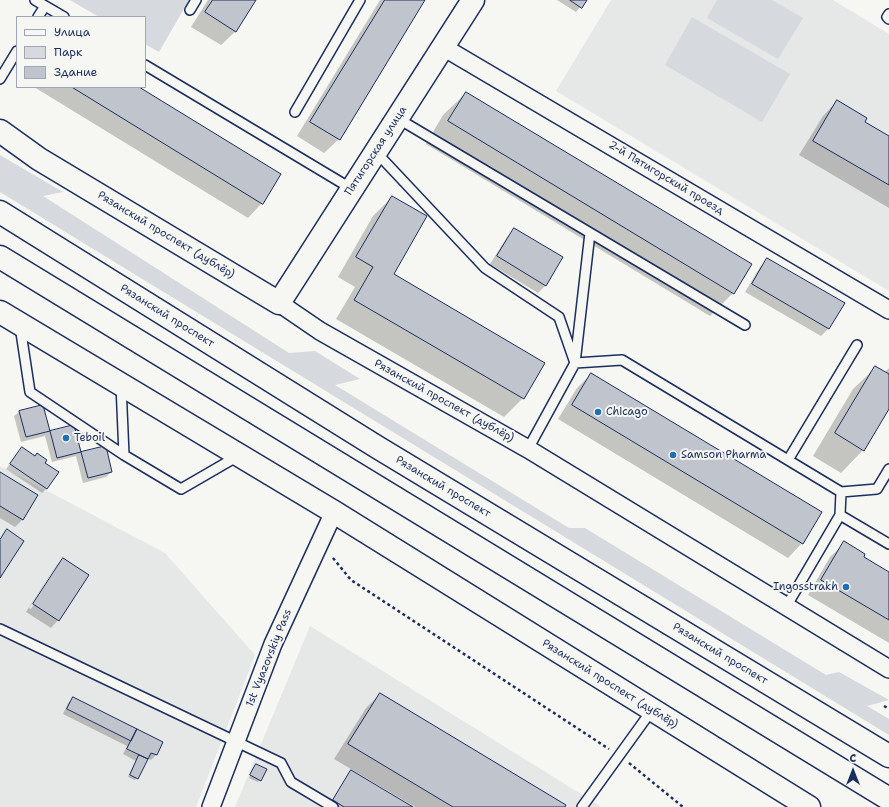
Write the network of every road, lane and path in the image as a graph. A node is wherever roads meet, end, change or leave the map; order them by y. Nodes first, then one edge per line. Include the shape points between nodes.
1 (36, 0) edge
2 (196, 0) edge
3 (360, 0) edge
4 (473, 0) edge
5 (45, 6) junction
6 (190, 10) dead end
7 (889, 14) edge
8 (39, 16) edge
9 (62, 16) edge
10 (889, 19) edge
11 (442, 47) junction
12 (16, 53) edge
13 (146, 66) edge
14 (0, 79) edge
15 (295, 112) dead end
16 (397, 118) junction
17 (0, 131) edge
18 (0, 143) edge
19 (375, 152) junction
20 (39, 159) junction
21 (352, 189) junction
22 (0, 212) edge
23 (590, 233) junction
24 (0, 256) edge
25 (279, 303) junction
26 (889, 310) edge
27 (0, 312) edge
28 (19, 322) junction
29 (746, 325) dead end
30 (857, 345) dead end
31 (575, 363) junction
32 (121, 384) junction
33 (528, 449) junction
34 (124, 455) junction
35 (239, 455) junction
36 (788, 460) junction
37 (889, 469) edge
38 (841, 492) junction
39 (334, 512) junction
40 (840, 515) junction
41 (320, 543) junction
42 (889, 544) edge
43 (786, 606) junction
44 (0, 629) edge
45 (889, 669) edge
46 (884, 706) dead end
47 (889, 709) edge
48 (652, 710) junction
49 (236, 742) junction
50 (620, 756) junction
51 (889, 756) edge
52 (889, 799) edge
53 (211, 807) edge
54 (333, 807) edge
55 (582, 807) edge
56 (683, 807) edge
57 (809, 807) edge

1 - 5 lane
2 - 6 lane
3 - 15 lane
4 - 11 main road, Пятигорская улица
5 - 8 lane
5 - 9 lane
7 - 10 lane
11 - 16 main road, Пятигорская улица
11 - 26 street, 2-й Пятигорский проезд
12 - 14 lane
13 - 21 lane
16 - 19 main road, Пятигорская улица
16 - 23 lane
17 - 20 main road, Рязанский проспект (дублёр)
18 - 20 main road
19 - 21 main road, Пятигорская улица
19 - 31 lane via 485,268 559,317
20 - 25 main road, Рязанский проспект (дублёр)
21 - 25 main road, Пятигорская улица
22 - 51 main road, Рязанский проспект via 377,447
23 - 29 lane
23 - 31 lane
24 - 52 main road
25 - 33 street, Рязанский проспект (дублёр) via 320,331
27 - 28 main road, Рязанский проспект (дублёр)
28 - 32 main road, Рязанский проспект (дублёр)
28 - 34 lane via 30,392
30 - 36 lane
31 - 33 lane
31 - 36 lane via 622,360
32 - 34 lane
32 - 35 main road, Рязанский проспект (дублёр)
33 - 43 street, Рязанский проспект (дублёр)
34 - 35 lane via 181,489
35 - 39 main road, Рязанский проспект (дублёр)
36 - 38 lane
37 - 38 lane via 877,489
38 - 40 lane
39 - 41 street, 1st Vyazovskiy Pass
39 - 48 main road, Рязанский проспект (дублёр)
40 - 42 lane
40 - 43 lane
41 - 49 street, 1st Vyazovskiy Pass via 273,644
41 - 50 path via 351,580
43 - 45 street, Рязанский проспект (дублёр)
44 - 49 lane
46 - 47 path
48 - 50 lane
48 - 57 main road, Рязанский проспект (дублёр)
49 - 53 street, 1st Vyazovskiy Pass
49 - 54 lane via 281,763 291,782
50 - 55 lane
50 - 56 path

